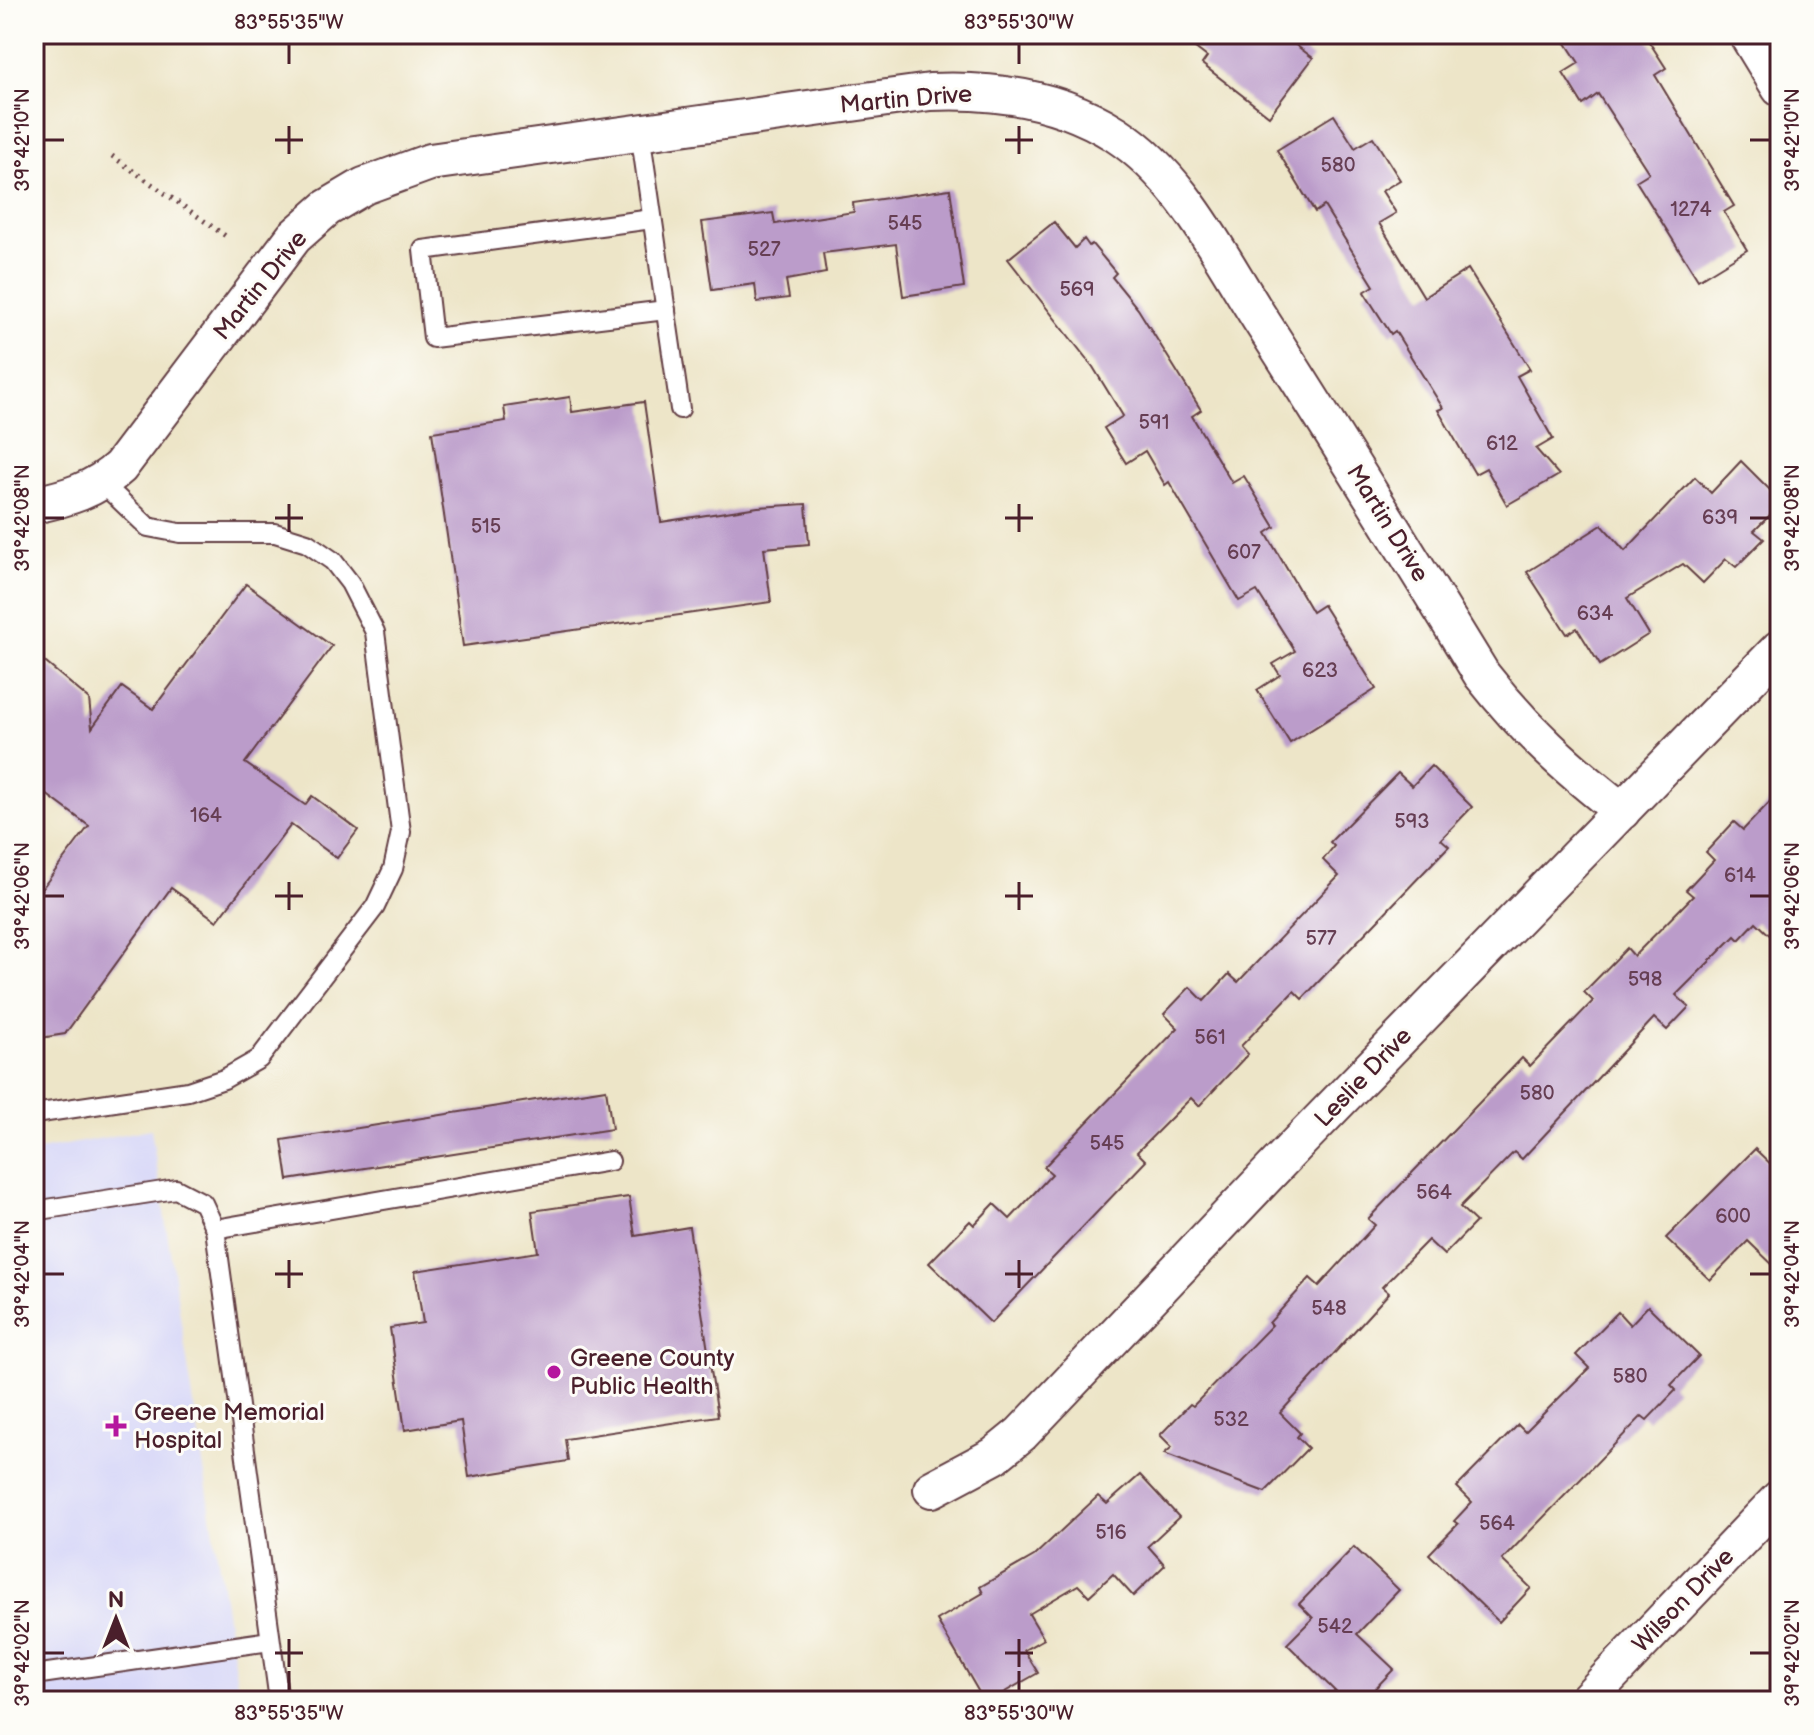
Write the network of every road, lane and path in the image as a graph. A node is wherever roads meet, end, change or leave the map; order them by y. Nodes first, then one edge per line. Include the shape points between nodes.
1 (1747, 34) edge
2 (1780, 88) edge
3 (640, 132) junction
4 (112, 156) dead end
5 (652, 219) junction
6 (227, 237) dead end
7 (666, 310) junction
8 (680, 409) dead end
9 (102, 483) junction
10 (34, 505) edge
11 (1780, 648) edge
12 (1622, 811) junction
13 (34, 1114) edge
14 (610, 1161) dead end
15 (34, 1211) edge
16 (215, 1229) junction
17 (932, 1489) dead end
18 (1780, 1498) edge
19 (270, 1641) junction
20 (34, 1675) edge
21 (279, 1701) edge
22 (1586, 1701) edge

1 - 2 street
3 - 5 lane
3 - 9 street, Martin Drive via 430,162 364,186 327,208 294,237
3 - 12 street, Martin Drive via 959,90 1028,98 1116,134 1176,188 1482,675 1564,765
4 - 6 path
5 - 7 lane
5 - 7 lane via 423,250 433,338
7 - 8 lane
9 - 10 street, Martin Drive
9 - 13 lane via 148,527 180,533 275,533 307,543 333,561 375,632 401,832 393,869 375,907 259,1059 188,1091
11 - 12 street, Leslie Drive
12 - 17 street, Leslie Drive via 1021,1434 994,1456
14 - 16 lane
15 - 16 lane via 176,1189 203,1203
16 - 19 lane
18 - 22 street, Wilson Drive
19 - 20 lane
19 - 21 lane

